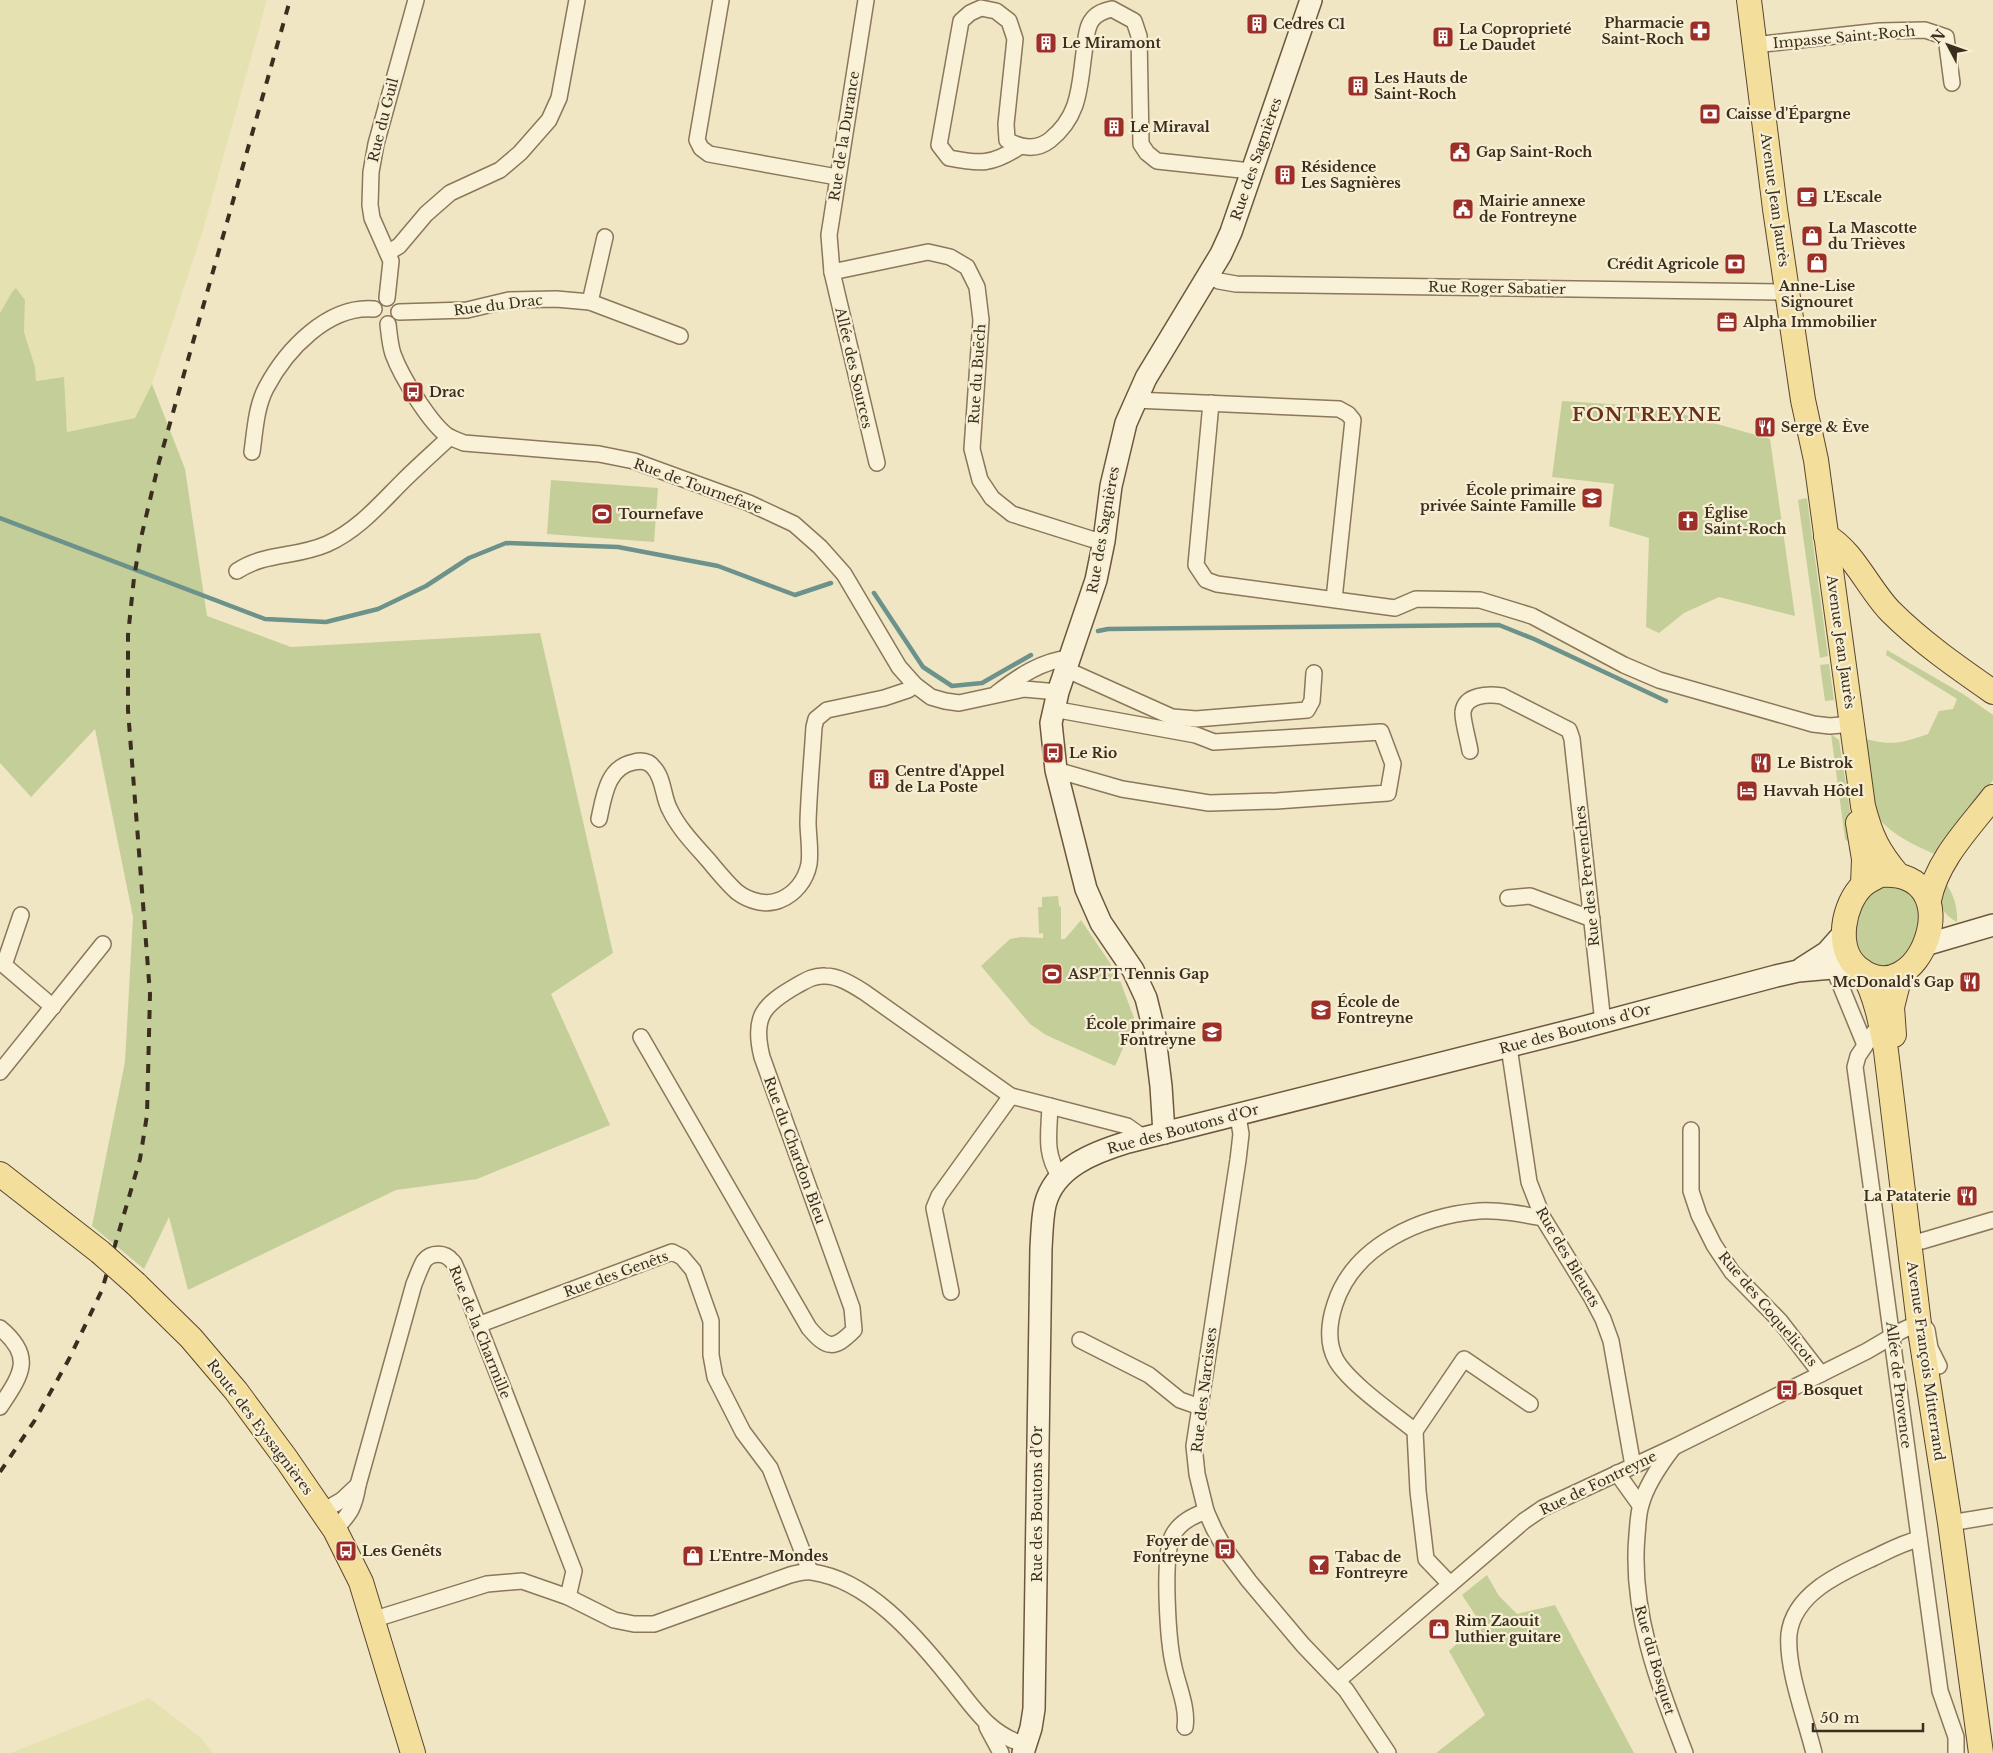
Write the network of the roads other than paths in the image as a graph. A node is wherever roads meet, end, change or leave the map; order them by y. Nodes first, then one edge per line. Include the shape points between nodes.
1 (416, 0) edge
2 (577, 0) edge
3 (721, 0) edge
4 (866, 0) edge
5 (1311, 0) edge
6 (1749, 0) edge
7 (1754, 45) junction
8 (1952, 83) dead end
9 (1019, 147) junction
10 (1251, 171) junction
11 (837, 178) junction
12 (605, 238) dead end
13 (389, 252) junction
14 (832, 272) junction
15 (1208, 276) junction
16 (1787, 292) junction
17 (387, 298) junction
18 (590, 302) junction
19 (374, 309) junction
20 (400, 312) junction
21 (388, 324) junction
22 (680, 336) dead end
23 (1135, 400) junction
24 (1803, 400) junction
25 (1211, 403) junction
26 (450, 437) junction
27 (252, 452) dead end
28 (876, 463) dead end
29 (1826, 536) junction
30 (1104, 541) junction
31 (236, 571) dead end
32 (1334, 599) junction
33 (1067, 663) junction
34 (1314, 673) dead end
35 (915, 685) junction
36 (1993, 692) edge
37 (991, 697) junction
38 (1055, 701) junction
39 (1848, 724) junction
40 (1470, 751) dead end
41 (1056, 770) junction
42 (1993, 797) edge
43 (599, 819) dead end
44 (1953, 847) junction
45 (1901, 876) junction
46 (1863, 885) junction
47 (1508, 898) dead end
48 (1930, 905) junction
49 (20, 915) dead end
50 (1592, 919) junction
51 (1993, 925) edge
52 (1970, 931) junction
53 (1843, 934) junction
54 (103, 944) dead end
55 (1925, 945) junction
56 (1850, 968) junction
57 (1798, 971) junction
58 (1900, 975) junction
59 (53, 1007) junction
60 (1881, 1022) junction
61 (1602, 1023) junction
62 (640, 1038) dead end
63 (1864, 1045) junction
64 (1509, 1047) junction
65 (0, 1072) edge
66 (1011, 1096) junction
67 (1050, 1106) junction
68 (1238, 1116) junction
69 (1691, 1130) dead end
70 (1154, 1136) junction
71 (0, 1174) edge
72 (1060, 1177) junction
73 (1543, 1218) junction
74 (1993, 1220) edge
75 (1922, 1241) junction
76 (951, 1292) dead end
77 (478, 1325) junction
78 (0, 1328) edge
79 (1913, 1335) junction
80 (1080, 1340) dead end
81 (1932, 1364) junction
82 (1821, 1374) junction
83 (1530, 1404) dead end
84 (0, 1407) edge
85 (1200, 1407) junction
86 (1415, 1431) junction
87 (1674, 1447) junction
88 (1633, 1466) junction
89 (1617, 1473) junction
90 (358, 1486) junction
91 (1640, 1505) junction
92 (1206, 1511) junction
93 (1993, 1516) edge
94 (329, 1521) junction
95 (1955, 1523) junction
96 (1919, 1539) junction
97 (810, 1571) junction
98 (1450, 1584) junction
99 (568, 1597) junction
100 (372, 1620) junction
101 (1336, 1679) junction
102 (985, 1723) junction
103 (1184, 1726) dead end
104 (1025, 1749) edge
105 (414, 1753) edge
106 (1001, 1753) edge
107 (1388, 1753) edge
108 (1685, 1753) edge
109 (1814, 1753) edge
110 (1956, 1753) edge
111 (1981, 1753) edge
112 (1992, 1753) edge

1 - 13 street, Rue du Guil via 371,172 372,218
2 - 13 street via 559,98 549,120 500,170 450,193 426,214 399,246
3 - 11 street via 697,140 701,148 709,154
4 - 11 street, Rue de la Durance
5 - 10 main road, Rue des Sagnières
6 - 7 main road, Avenue Jean Jaurès
7 - 8 street, Impasse Saint-Roch via 1880,31 1925,30 1946,38
7 - 16 main road, Avenue Jean Jaurès
9 - 9 street via 1007,140 1006,124 1015,39 1008,21 996,11 982,8 961,21 939,145 949,158 985,163 1004,158
9 - 10 street via 1032,148 1046,143 1068,120 1076,108 1086,34 1091,20 1112,9 1134,20 1139,36 1141,144 1147,153 1157,161
10 - 15 main road, Rue des Sagnières via 1222,254
11 - 14 street, Rue de la Durance via 829,235
12 - 18 street
13 - 17 street, Rue du Guil via 392,269
14 - 28 street, Allée des Sources
14 - 30 street, Rue du Buëch via 928,252 950,257 966,267 978,287 981,320 972,449 980,480 992,498 1012,514
15 - 16 street, Rue Roger Sabatier via 1236,284
15 - 23 main road, Rue des Sagnières
16 - 24 main road, Avenue Jean Jaurès
17 - 19 street via 378,301
17 - 20 street via 396,302
18 - 20 street, Rue du Drac via 527,298 467,310
18 - 22 street, Rue du Drac
19 - 21 street via 376,318
19 - 27 street via 353,310 329,319 284,360 265,389 256,420
20 - 21 street via 397,319
21 - 26 street, Rue de Tournefave via 392,353 401,372 428,415
23 - 25 street
23 - 30 main road, Rue des Sagnières via 1117,454
24 - 29 main road, Avenue Jean Jaurès via 1816,460
24 - 39 main road, Avenue Jean Jaurès via 1806,461
25 - 32 street via 1196,565 1200,572 1206,580 1217,584
25 - 32 street via 1339,409 1353,420
26 - 31 street via 370,514 340,537 294,554 262,558
26 - 35 street, Rue de Tournefave via 464,443 599,454 634,461 749,503 794,524 844,574 899,667
29 - 36 main road via 1846,551 1877,596 1907,627
29 - 39 main road, Avenue Jean Jaurès
30 - 33 main road, Rue des Sagnières via 1090,604
32 - 39 street via 1394,608 1416,599 1480,600 1532,616 1659,680 1812,724
33 - 34 street via 1172,717 1196,719 1307,710 1312,701
33 - 37 street, Rue de Tournefave via 1057,659 1038,667
33 - 38 main road, Rue des Sagnières
35 - 37 street, Rue de Tournefave via 931,697 946,701
35 - 43 street via 884,698 827,710 816,719 808,822 809,864 798,889 789,897 766,904 750,899 727,882 677,822 659,776 647,762 630,762 612,775
37 - 38 street, Rue de Tournefave via 1024,689
38 - 41 main road, Rue des Sagnières via 1051,734
38 - 41 street, Rue de Tournefave via 1214,742 1381,732 1393,764 1388,793 1209,803 1122,789
39 - 45 main road, Avenue Jean Jaurès via 1870,833 1885,859
39 - 46 main road, Avenue Jean Jaurès via 1851,785 1864,859
40 - 50 street, Rue des Pervenches via 1463,712 1468,702 1478,696 1502,696 1569,730
41 - 70 main road, Rue des Sagnières via 1093,907 1133,970 1146,998 1154,1030 1161,1086
42 - 44 main road
44 - 45 main road via 1934,862
44 - 48 main road via 1931,888
45 - 46 main road via 1880,875
45 - 48 main road via 1918,886
46 - 53 main road via 1852,901
47 - 50 street via 1530,896
48 - 52 main road via 1952,925
48 - 55 main road
49 - 59 street via 4,965
50 - 61 street, Rue des Pervenches
51 - 52 main road
52 - 55 main road
53 - 56 main road
53 - 57 main road, Rue des Boutons d'Or via 1827,952
54 - 59 street
55 - 58 main road via 1916,962
56 - 57 main road, Rue des Boutons d'Or
56 - 58 main road via 1870,976
56 - 60 main road, Avenue François Mitterrand via 1872,990
56 - 63 street
57 - 61 main road, Rue des Boutons d'Or
58 - 75 main road, Avenue François Mitterrand via 1892,1007 1892,1023
59 - 65 street
60 - 63 street, Allée de Provence
60 - 79 main road, Avenue François Mitterrand
61 - 64 main road, Rue des Boutons d'Or
62 - 66 street, Rue du Chardon Bleu via 809,1328 827,1345 836,1345 845,1339 854,1330 854,1319 762,1057 758,1028 766,1007 810,978 840,979 864,992
63 - 79 street, Allée de Provence via 1855,1067
64 - 68 main road, Rue des Boutons d'Or
64 - 73 street, Rue des Bleuets via 1529,1182
66 - 67 street, Rue du Chardon Bleu
66 - 76 street via 939,1196 934,1208
67 - 70 street, Rue du Chardon Bleu
67 - 72 street via 1048,1148 1052,1165
68 - 70 main road, Rue des Boutons d'Or
68 - 85 street, Rue des Narcisses via 1241,1134 1238,1160
69 - 82 street, Rue des Coquelicots via 1691,1191 1714,1245 1732,1272 1780,1321
70 - 72 main road, Rue des Boutons d'Or via 1094,1154
71 - 94 main road, Route des Eyssagnières, bridge via 100,1252 191,1338 231,1384
72 - 104 main road, Rue des Boutons d'Or via 1045,1203 1041,1248 1036,1660 1034,1709
73 - 86 street via 1515,1212 1480,1211 1449,1215 1410,1228 1382,1243 1348,1275 1330,1318 1330,1340 1336,1360 1358,1384
73 - 88 street, Rue des Bleuets via 1592,1298 1611,1341
74 - 75 street
75 - 79 main road, Avenue François Mitterrand
77 - 90 street, Rue de la Charmille via 452,1261 436,1254 429,1257 423,1262 414,1284
77 - 97 street, Rue des Genêts via 672,1252 682,1257 693,1270 711,1321 714,1378 743,1432 770,1468
77 - 99 street, Rue de la Charmille via 574,1571
78 - 84 street via 17,1345 22,1357 21,1371
79 - 81 main road, Avenue François Mitterrand
79 - 81 main road
79 - 82 street, Rue de Fontreyne via 1867,1351
79 - 96 street, Allée de Provence
80 - 85 street via 1149,1375 1180,1400
81 - 95 main road, Avenue François Mitterrand
82 - 87 street, Rue de Fontreyne
83 - 86 street via 1468,1353
85 - 92 street, Rue des Narcisses via 1194,1446
86 - 98 street via 1426,1559
87 - 88 street, Rue de Fontreyne
87 - 91 street, Rue du Bosquet
88 - 89 street, Rue de Fontreyne
89 - 91 street
89 - 98 street, Rue de Fontreyne via 1543,1508
90 - 94 street via 342,1500
90 - 94 street, Rue de la Charmille via 352,1512
91 - 108 street, Rue du Bosquet via 1635,1561 1639,1606 1661,1692
92 - 101 street, Rue des Narcisses via 1235,1564 1330,1676
92 - 103 street via 1181,1525 1173,1534 1169,1549 1170,1639 1186,1716
93 - 95 street
94 - 100 main road, Route des Eyssagnières via 360,1582
95 - 111 main road, Avenue François Mitterrand
95 - 112 main road, Avenue François Mitterrand
96 - 109 street via 1905,1542 1835,1576 1798,1610 1789,1633 1791,1666
96 - 110 street, Allée de Provence via 1940,1691 1956,1737
97 - 99 street, Rue des Boutons d'Or via 790,1575 654,1624 614,1620
97 - 102 street, Rue des Boutons d'Or via 831,1576 885,1609 920,1643
98 - 101 street, Rue de Fontreyne
99 - 100 street, Rue des Boutons d'Or via 522,1581 505,1581
100 - 105 main road, Route des Eyssagnières
101 - 107 street
102 - 104 street, Rue des Boutons d'Or
102 - 106 street, Rue des Boutons d'Or

